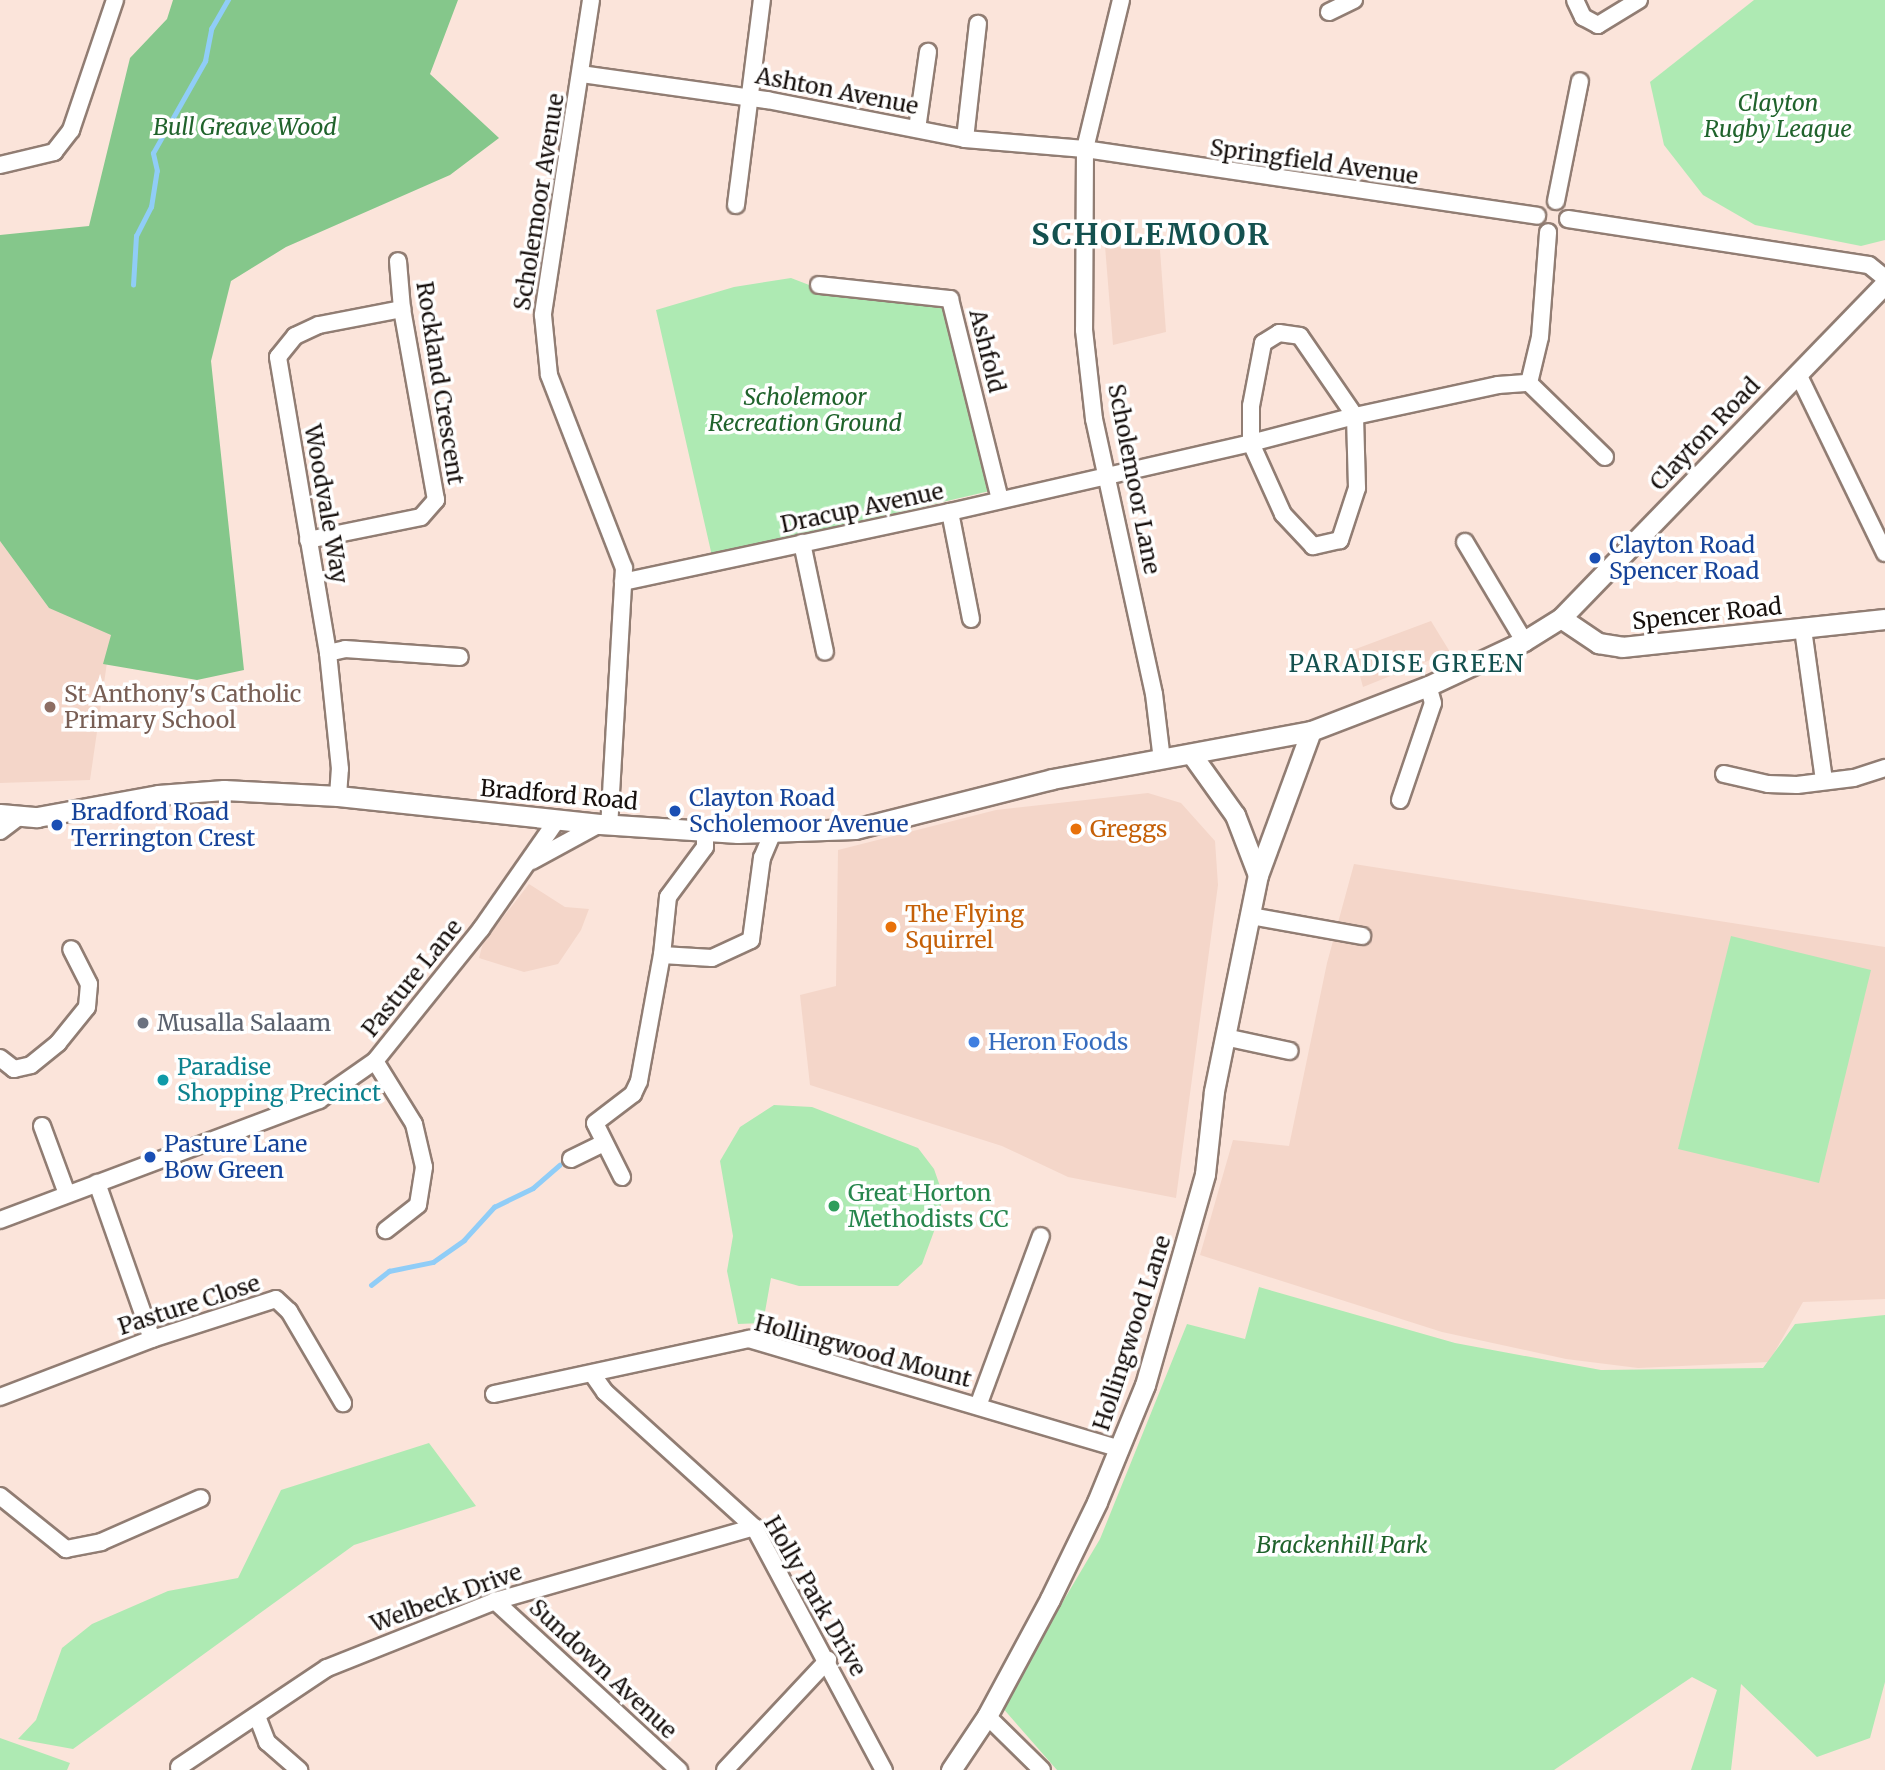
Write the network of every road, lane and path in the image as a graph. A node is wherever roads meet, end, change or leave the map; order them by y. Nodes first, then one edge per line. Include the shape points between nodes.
1 (115, 0) edge
2 (591, 0) edge
3 (762, 0) edge
4 (1121, 0) edge
5 (1354, 0) edge
6 (1575, 0) edge
7 (1639, 0) edge
8 (1329, 12) dead end
9 (978, 24) dead end
10 (928, 52) dead end
11 (581, 74) junction
12 (1580, 82) dead end
13 (748, 97) junction
14 (917, 129) junction
15 (965, 139) junction
16 (1085, 149) junction
17 (0, 165) edge
18 (1556, 201) junction
19 (736, 205) dead end
20 (1537, 216) junction
21 (1568, 219) junction
22 (1548, 232) junction
23 (398, 261) dead end
24 (1885, 278) edge
25 (1885, 284) edge
26 (819, 285) dead end
27 (402, 309) junction
28 (1798, 374) junction
29 (1530, 383) junction
30 (1355, 416) junction
31 (1251, 443) junction
32 (1605, 457) dead end
33 (1109, 474) junction
34 (1000, 500) junction
35 (950, 512) junction
36 (308, 540) junction
37 (1465, 542) dead end
38 (802, 543) junction
39 (1885, 553) edge
40 (624, 582) junction
41 (1561, 618) junction
42 (971, 619) dead end
43 (1885, 619) edge
44 (1803, 629) junction
45 (1524, 641) junction
46 (825, 652) dead end
47 (328, 653) junction
48 (460, 657) dead end
49 (1428, 686) junction
50 (1311, 731) junction
51 (1192, 755) junction
52 (1162, 760) junction
53 (1885, 768) edge
54 (1724, 774) dead end
55 (1824, 782) junction
56 (338, 796) junction
57 (1400, 800) dead end
58 (0, 814) edge
59 (21, 815) junction
60 (557, 820) junction
61 (604, 824) junction
62 (0, 831) edge
63 (705, 831) junction
64 (773, 832) junction
65 (526, 864) junction
66 (1258, 875) junction
67 (1251, 916) junction
68 (1362, 936) dead end
69 (71, 949) dead end
70 (662, 955) junction
71 (1225, 1037) junction
72 (1290, 1051) dead end
73 (0, 1058) edge
74 (374, 1061) junction
75 (42, 1126) dead end
76 (604, 1143) junction
77 (571, 1158) dead end
78 (622, 1177) dead end
79 (97, 1183) junction
80 (67, 1194) junction
81 (0, 1220) edge
82 (386, 1230) dead end
83 (1041, 1236) dead end
84 (152, 1339) junction
85 (593, 1375) junction
86 (494, 1394) dead end
87 (0, 1397) edge
88 (343, 1403) dead end
89 (978, 1406) junction
90 (1120, 1449) junction
91 (0, 1496) edge
92 (201, 1498) dead end
93 (754, 1527) junction
94 (495, 1601) junction
95 (828, 1660) junction
96 (257, 1716) junction
97 (987, 1716) junction
98 (179, 1767) dead end
99 (299, 1770) edge
100 (679, 1770) edge
101 (725, 1770) edge
102 (884, 1770) edge
103 (951, 1770) edge
104 (1042, 1770) edge

1 - 17 street via 71,130 54,152
2 - 11 street, Scholemoor Avenue
3 - 13 street
4 - 16 street, Scholemoor Lane
5 - 8 street
6 - 7 street via 1583,17 1598,25
9 - 15 street
10 - 14 street
11 - 13 street, Ashton Avenue
11 - 40 street, Scholemoor Avenue via 543,315 549,375 624,568
12 - 18 street
13 - 14 street, Ashton Avenue
13 - 19 street
14 - 15 street, Ashton Avenue
15 - 16 street, Ashton Avenue
16 - 20 street, Springfield Avenue
16 - 33 street, Scholemoor Lane via 1084,330 1094,419
18 - 20 street via 1542,206
18 - 21 street via 1565,207
20 - 22 street
21 - 22 street via 1563,229
21 - 24 street via 1869,265
22 - 29 street via 1540,337
23 - 27 street, Rockland Crescent
25 - 28 street, Clayton Road
26 - 34 street, Ashfold via 950,299
27 - 36 street, Woodvale Way via 319,325 295,336 278,357
27 - 36 street, Rockland Crescent via 436,500 421,517
28 - 39 street
28 - 41 street, Clayton Road
29 - 30 street, Dracup Avenue via 1498,385
29 - 32 street
30 - 31 street, Dracup Avenue
30 - 31 street via 1300,336 1279,333 1263,343 1251,406
30 - 31 street via 1357,488 1340,540 1313,546 1283,514
31 - 33 street, Dracup Avenue
33 - 34 street, Dracup Avenue
33 - 52 street, Scholemoor Lane via 1154,694
34 - 35 street, Dracup Avenue
35 - 38 street, Dracup Avenue
35 - 42 street
36 - 47 street, Woodvale Way
37 - 45 street
38 - 40 street, Dracup Avenue
38 - 46 street
40 - 61 street, Scholemoor Avenue
41 - 44 street, Spencer Road via 1598,643 1622,647
41 - 45 street
43 - 44 street, Spencer Road
44 - 55 street
45 - 49 street
47 - 48 street via 345,649
47 - 56 street, Woodvale Way via 340,769
49 - 50 street
49 - 57 street via 1433,703
50 - 51 street
50 - 66 street, Hollingwood Lane
51 - 52 street, Bradford Road
51 - 66 street via 1235,815
52 - 64 street, Bradford Road via 1052,779 855,829
53 - 55 street
54 - 55 street via 1768,784
56 - 59 street, Bradford Road via 223,790
56 - 60 street, Bradford Road
58 - 59 street, Bradford Road
59 - 62 street
60 - 61 street, Bradford Road
60 - 65 street, Pasture Lane
61 - 63 street, Bradford Road
61 - 65 street, Pasture Lane
63 - 64 street, Bradford Road
63 - 70 street via 705,847 668,897
64 - 70 street via 762,858 751,940 712,958
65 - 74 street, Pasture Lane
66 - 67 street, Hollingwood Lane
67 - 68 street
67 - 71 street, Hollingwood Lane
69 - 73 street via 89,984 87,1007 58,1043 21,1070
70 - 76 street via 647,1056 633,1094 595,1123
71 - 72 street
71 - 90 street, Hollingwood Lane via 1205,1174 1166,1323
74 - 79 street, Pasture Lane via 319,1100
74 - 82 street via 414,1124 424,1167 418,1205
75 - 80 street
76 - 77 street
76 - 78 street
79 - 80 street, Pasture Lane
79 - 84 street
80 - 81 street, Pasture Lane
83 - 89 street
84 - 87 street, Pasture Close
84 - 88 street, Pasture Close via 276,1299 289,1311
85 - 86 street, Hollingwood Mount
85 - 89 street, Hollingwood Mount via 749,1339
85 - 93 street, Holly Park Drive via 605,1392
89 - 90 street, Hollingwood Mount
90 - 97 street, Hollingwood Lane
91 - 92 street via 66,1549 101,1542
93 - 94 street, Welbeck Drive
93 - 95 street, Holly Park Drive
94 - 96 street, Welbeck Drive via 327,1668
94 - 100 street, Sundown Avenue
95 - 101 street
95 - 102 street, Holly Park Drive
96 - 98 street, Welbeck Drive
96 - 99 street via 267,1742
97 - 103 street, Hollingwood Lane
97 - 104 street

